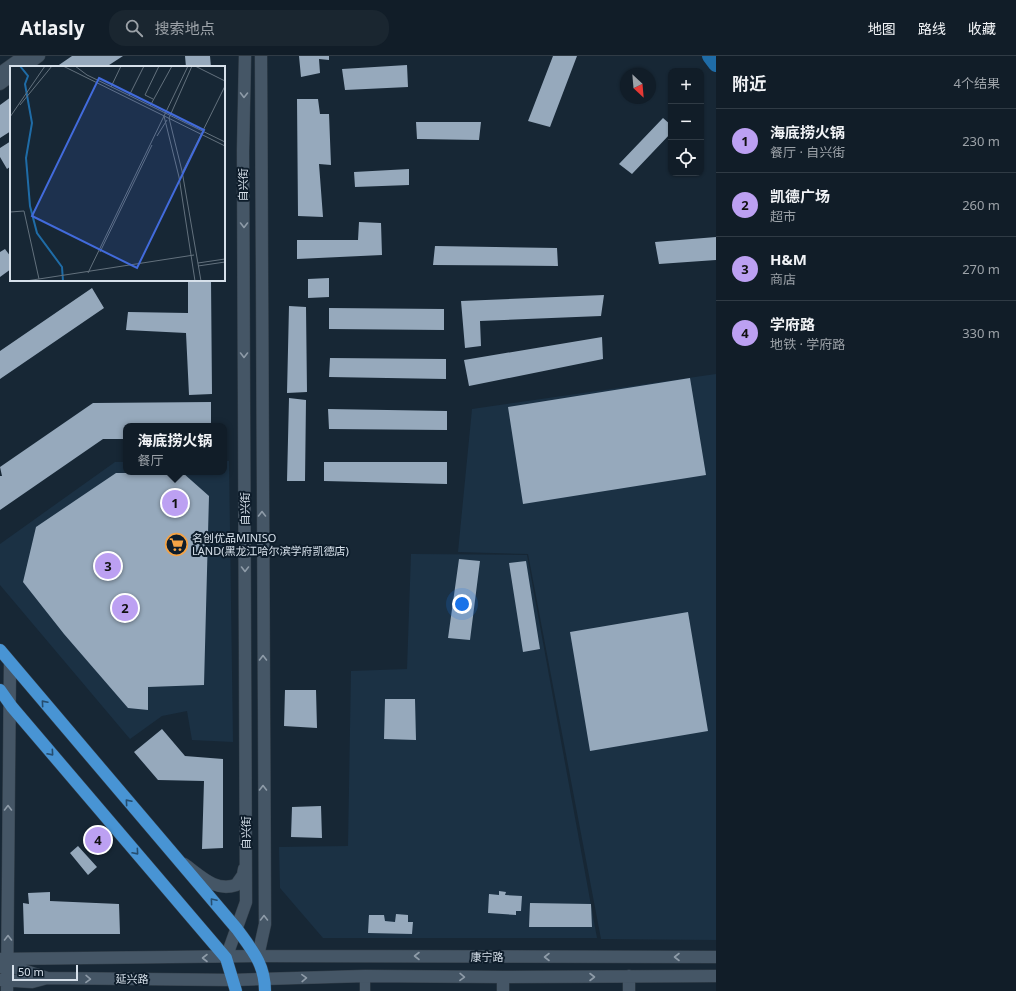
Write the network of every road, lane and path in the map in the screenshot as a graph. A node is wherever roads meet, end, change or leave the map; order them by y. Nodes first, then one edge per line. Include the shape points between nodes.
1 (24, 56) edge
2 (39, 56) edge
3 (245, 56) edge
4 (262, 56) edge
5 (25, 66) edge
6 (0, 73) edge
7 (10, 77) edge
8 (0, 84) edge
9 (0, 650) edge
10 (10, 663) junction
11 (0, 690) edge
12 (9, 703) junction
13 (246, 856) junction
14 (178, 860) junction
15 (237, 929) junction
16 (258, 956) junction
17 (716, 957) edge
18 (226, 958) junction
19 (4, 963) edge
20 (365, 976) junction
21 (629, 976) junction
22 (716, 976) edge
23 (503, 977) junction
24 (47, 978) junction
25 (265, 979) junction
26 (5, 984) edge
27 (235, 986) edge
28 (265, 991) edge
29 (365, 991) edge
30 (503, 991) edge
31 (629, 991) edge

1 - 6 main road
2 - 5 main road
3 -> 13 main road, 自兴街 via 243,152
16 -> 4 main road, 自兴街 via 265,924
7 - 8 main road
9 - 10 highway
10 - 12 main road
14 -> 10 highway
11 - 12 highway
12 -> 18 highway
19 -> 12 main road
13 - 14 main road via 243,875 236,885 226,888 214,885
13 - 15 main road, 自兴街 via 246,902
15 -> 14 highway
15 - 16 highway
15 - 18 main road, 自兴街
17 -> 16 main road, 康宁路
16 - 18 main road, 延兴路
16 - 25 highway
18 -> 19 main road, 延兴路
18 - 27 highway
19 - 24 main road
19 - 26 main road
20 -> 23 main road, 康宁路
25 -> 20 main road, 康宁路
20 - 29 street
21 - 22 main road, 康宁路
23 -> 21 main road, 康宁路
21 - 31 main road
23 - 30 main road
24 - 26 main road, 延兴路
24 -> 27 main road, 延兴路
25 - 27 main road, 延兴路
25 - 28 highway

